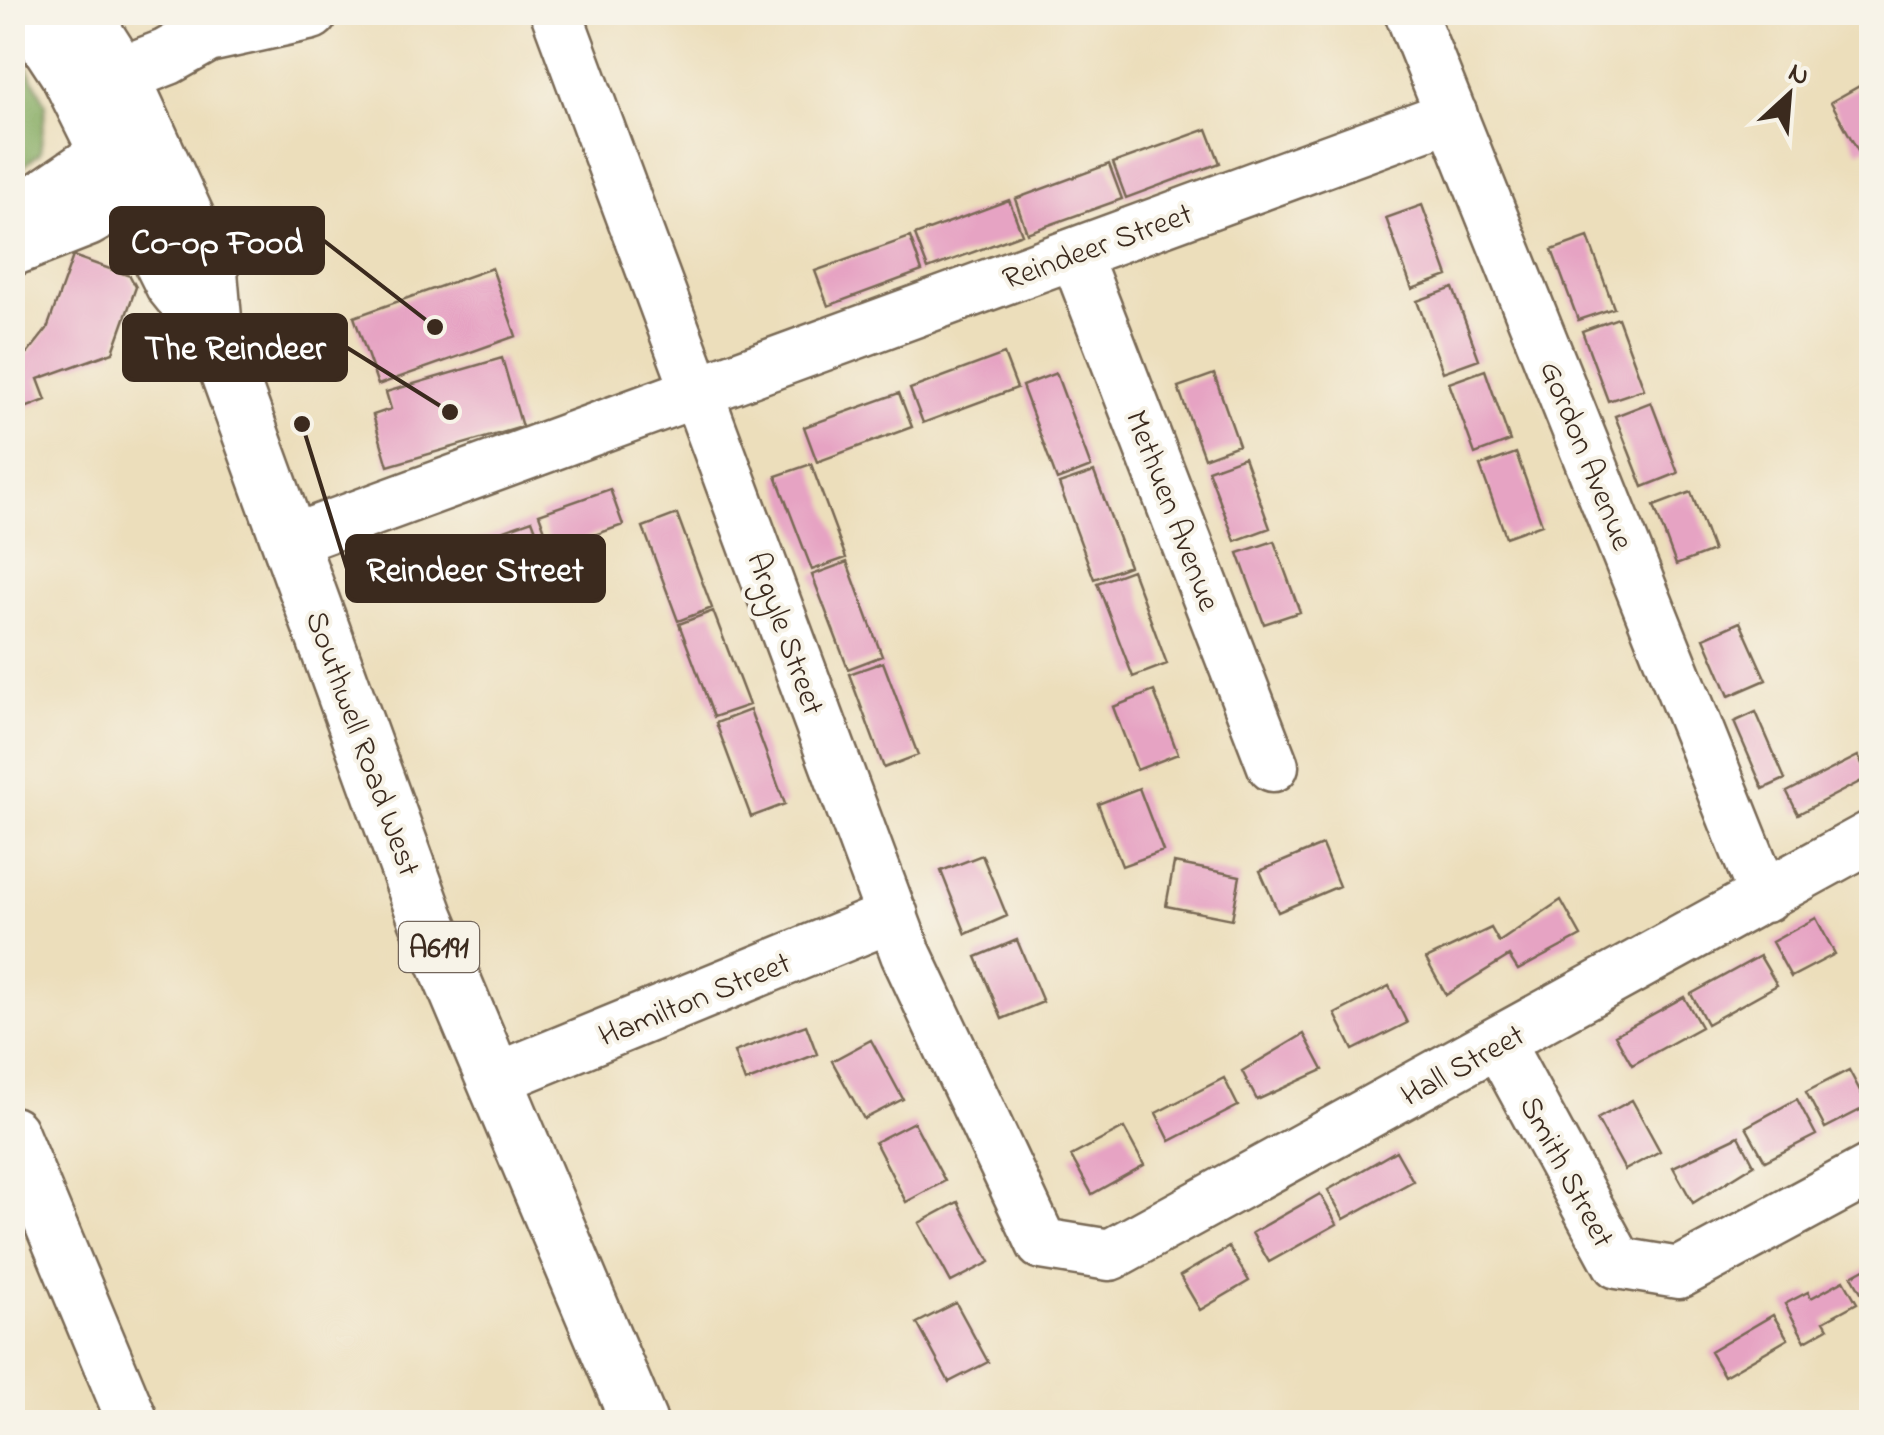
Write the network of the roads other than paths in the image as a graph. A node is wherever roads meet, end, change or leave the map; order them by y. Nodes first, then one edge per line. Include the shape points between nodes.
1 (28, 12) edge
2 (81, 12) edge
3 (310, 12) edge
4 (556, 12) edge
5 (1410, 12) edge
6 (100, 84) junction
7 (1452, 115) junction
8 (139, 162) junction
9 (12, 226) edge
10 (12, 248) edge
11 (1075, 254) junction
12 (697, 393) junction
13 (292, 540) junction
14 (1272, 766) dead end
15 (1872, 836) edge
16 (1765, 897) junction
17 (893, 916) junction
18 (1500, 1044) junction
19 (495, 1079) junction
20 (12, 1132) edge
21 (1872, 1169) edge
22 (1042, 1244) joint
23 (133, 1422) edge
24 (639, 1422) edge

1 - 6 main road, A6191
2 - 6 main road, A6191
3 - 6 main road via 206,35
4 - 12 street, Argyle Street
5 - 7 street, Gordon Avenue
6 - 8 main road, A6191
7 - 11 street, Reindeer Street
7 - 16 street, Gordon Avenue
8 - 9 main road via 30,207
8 - 10 main road via 51,235
8 - 13 main road, Southwell Road West / A6191 via 208,267 215,336
11 - 12 street, Reindeer Street
11 - 14 street, Methuen Avenue
12 - 13 street, Reindeer Street
12 - 17 street, Argyle Street
13 - 19 main road, Southwell Road West / A6191 via 426,916
15 - 16 street, Hall Street
16 - 18 street, Hall Street
17 - 19 street, Hamilton Street
17 - 22 street, Argyle Street
18 - 21 street, Smith Street via 1618,1263 1679,1273
18 - 22 street, Hall Street via 1110,1255
19 - 24 main road, Southwell Road West / A6191
20 - 23 street

